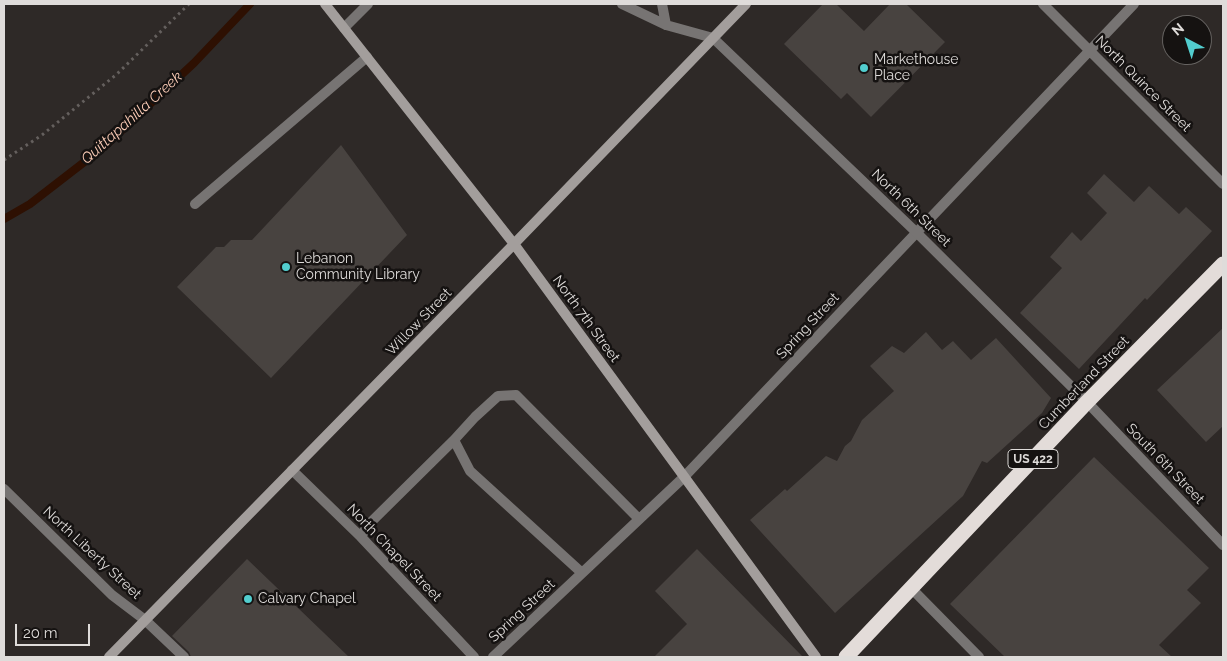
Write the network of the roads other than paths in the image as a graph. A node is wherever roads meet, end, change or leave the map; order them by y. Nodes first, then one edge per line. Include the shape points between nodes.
1 (325, 4) edge
2 (368, 4) edge
3 (622, 4) edge
4 (662, 4) edge
5 (746, 4) edge
6 (1043, 4) edge
7 (1134, 4) edge
8 (666, 25) junction
9 (344, 28) junction
10 (713, 38) junction
11 (1090, 51) junction
12 (367, 58) junction
13 (1223, 184) edge
14 (195, 204) dead end
15 (916, 232) junction
16 (514, 244) junction
17 (1223, 264) edge
18 (1087, 402) junction
19 (454, 440) junction
20 (292, 470) junction
21 (684, 477) junction
22 (4, 489) edge
23 (639, 519) junction
24 (361, 537) junction
25 (1223, 544) edge
26 (582, 573) junction
27 (911, 588) junction
28 (145, 620) junction
29 (109, 657) edge
30 (184, 657) edge
31 (474, 657) edge
32 (493, 657) edge
33 (816, 657) edge
34 (846, 657) edge
35 (979, 657) edge

1 - 9 street, North 7th Street
2 - 9 street
3 - 8 street
4 - 8 street
5 - 10 street, Willow Street
6 - 11 street, North Quince Street
7 - 11 street, Spring Street
8 - 10 street
9 - 12 street, North 7th Street
10 - 15 street, North 6th Street
10 - 16 street, Willow Street
11 - 13 street, North Quince Street
11 - 15 street, Spring Street
12 - 14 street
12 - 16 street, North 7th Street
15 - 18 street, North 6th Street
15 - 21 street, Spring Street
16 - 20 street, Willow Street
16 - 21 street, North 7th Street
17 - 18 highway, Cumberland Street / US 422
18 - 25 street, South 6th Street
18 - 27 highway, Cumberland Street / US 422
19 - 23 street via 498,396 516,395
19 - 24 street via 366,526
19 - 26 street via 470,471
20 - 24 street, North Chapel Street
20 - 28 street, Willow Street
21 - 23 street, Spring Street
21 - 33 street, North 7th Street
22 - 28 street, North Liberty Street via 112,595
23 - 26 street, Spring Street
24 - 31 street, North Chapel Street
26 - 32 street, Spring Street
27 - 34 highway, Cumberland Street / US 422
27 - 35 street
28 - 29 street, Willow Street
28 - 30 street, North Liberty Street

